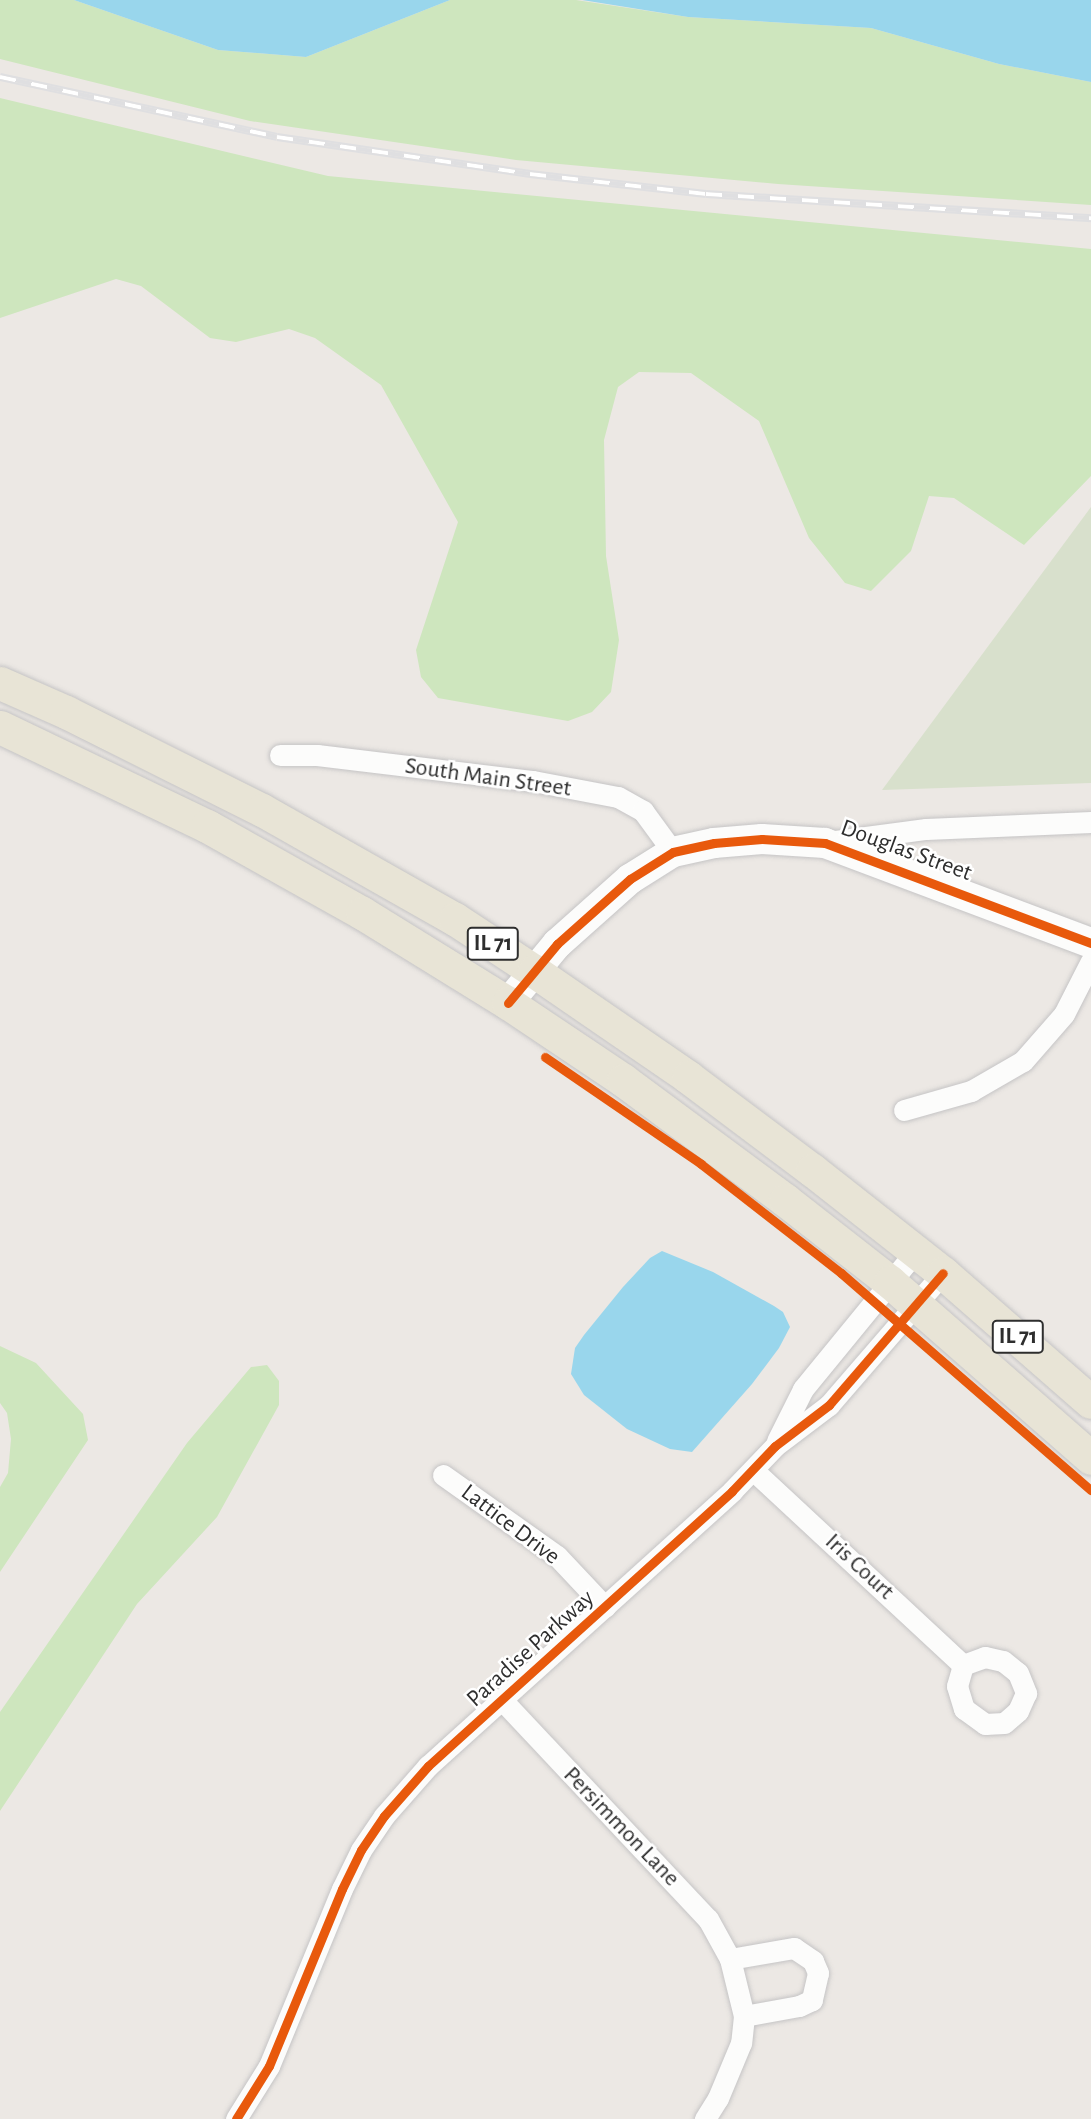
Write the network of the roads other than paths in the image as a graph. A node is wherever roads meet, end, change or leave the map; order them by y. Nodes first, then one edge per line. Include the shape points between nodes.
1 (0, 683) edge
2 (0, 727) edge
3 (280, 755) dead end
4 (1091, 822) edge
5 (825, 843) junction
6 (673, 852) junction
7 (1091, 943) edge
8 (1091, 961) edge
9 (534, 971) junction
10 (508, 1003) junction
11 (904, 1110) dead end
12 (916, 1251) junction
13 (943, 1273) junction
14 (890, 1282) junction
15 (916, 1305) junction
16 (1091, 1402) edge
17 (775, 1446) junction
18 (1091, 1458) edge
19 (753, 1470) junction
20 (443, 1475) dead end
21 (605, 1607) junction
22 (963, 1665) dead end
23 (503, 1701) junction
24 (730, 1959) junction
25 (744, 2016) junction
26 (236, 2119) edge
27 (705, 2119) edge

1 - 9 main road, IL 71 via 262,810 455,919
2 - 10 main road, IL 71 via 207,826 362,913
3 - 6 street, South Main Street via 317,755 533,781 618,797 643,811
4 - 5 street via 926,829
5 - 6 street, Douglas Street via 762,839
5 - 7 street, Douglas Street
6 - 9 street, Douglas Street via 630,879 587,915
8 - 11 street via 1064,1014 1023,1061 971,1091
9 - 10 street, Douglas Street
9 - 12 main road, IL 71 via 688,1077
10 - 14 main road, IL 71 via 709,1144
12 - 13 main road, IL 71
12 - 14 street, Paradise Parkway
13 - 15 street, Paradise Parkway
13 - 16 main road, IL 71
14 - 15 main road, IL 71
14 - 17 street, Paradise Parkway via 803,1389
15 - 17 street, Paradise Parkway via 829,1405
15 - 18 main road, IL 71
17 - 19 street, Paradise Parkway
19 - 21 street, Paradise Parkway
19 - 22 street, Iris Court
20 - 21 street, Lattice Drive via 557,1556
21 - 23 street, Paradise Parkway
23 - 24 street, Persimmon Lane via 708,1919
23 - 26 street, Paradise Parkway via 411,1783 361,1850 269,2066
24 - 25 street, Persimmon Lane
24 - 25 street via 794,1948 813,1961 818,1973 812,2000
25 - 27 street, Persimmon Lane via 737,2056

